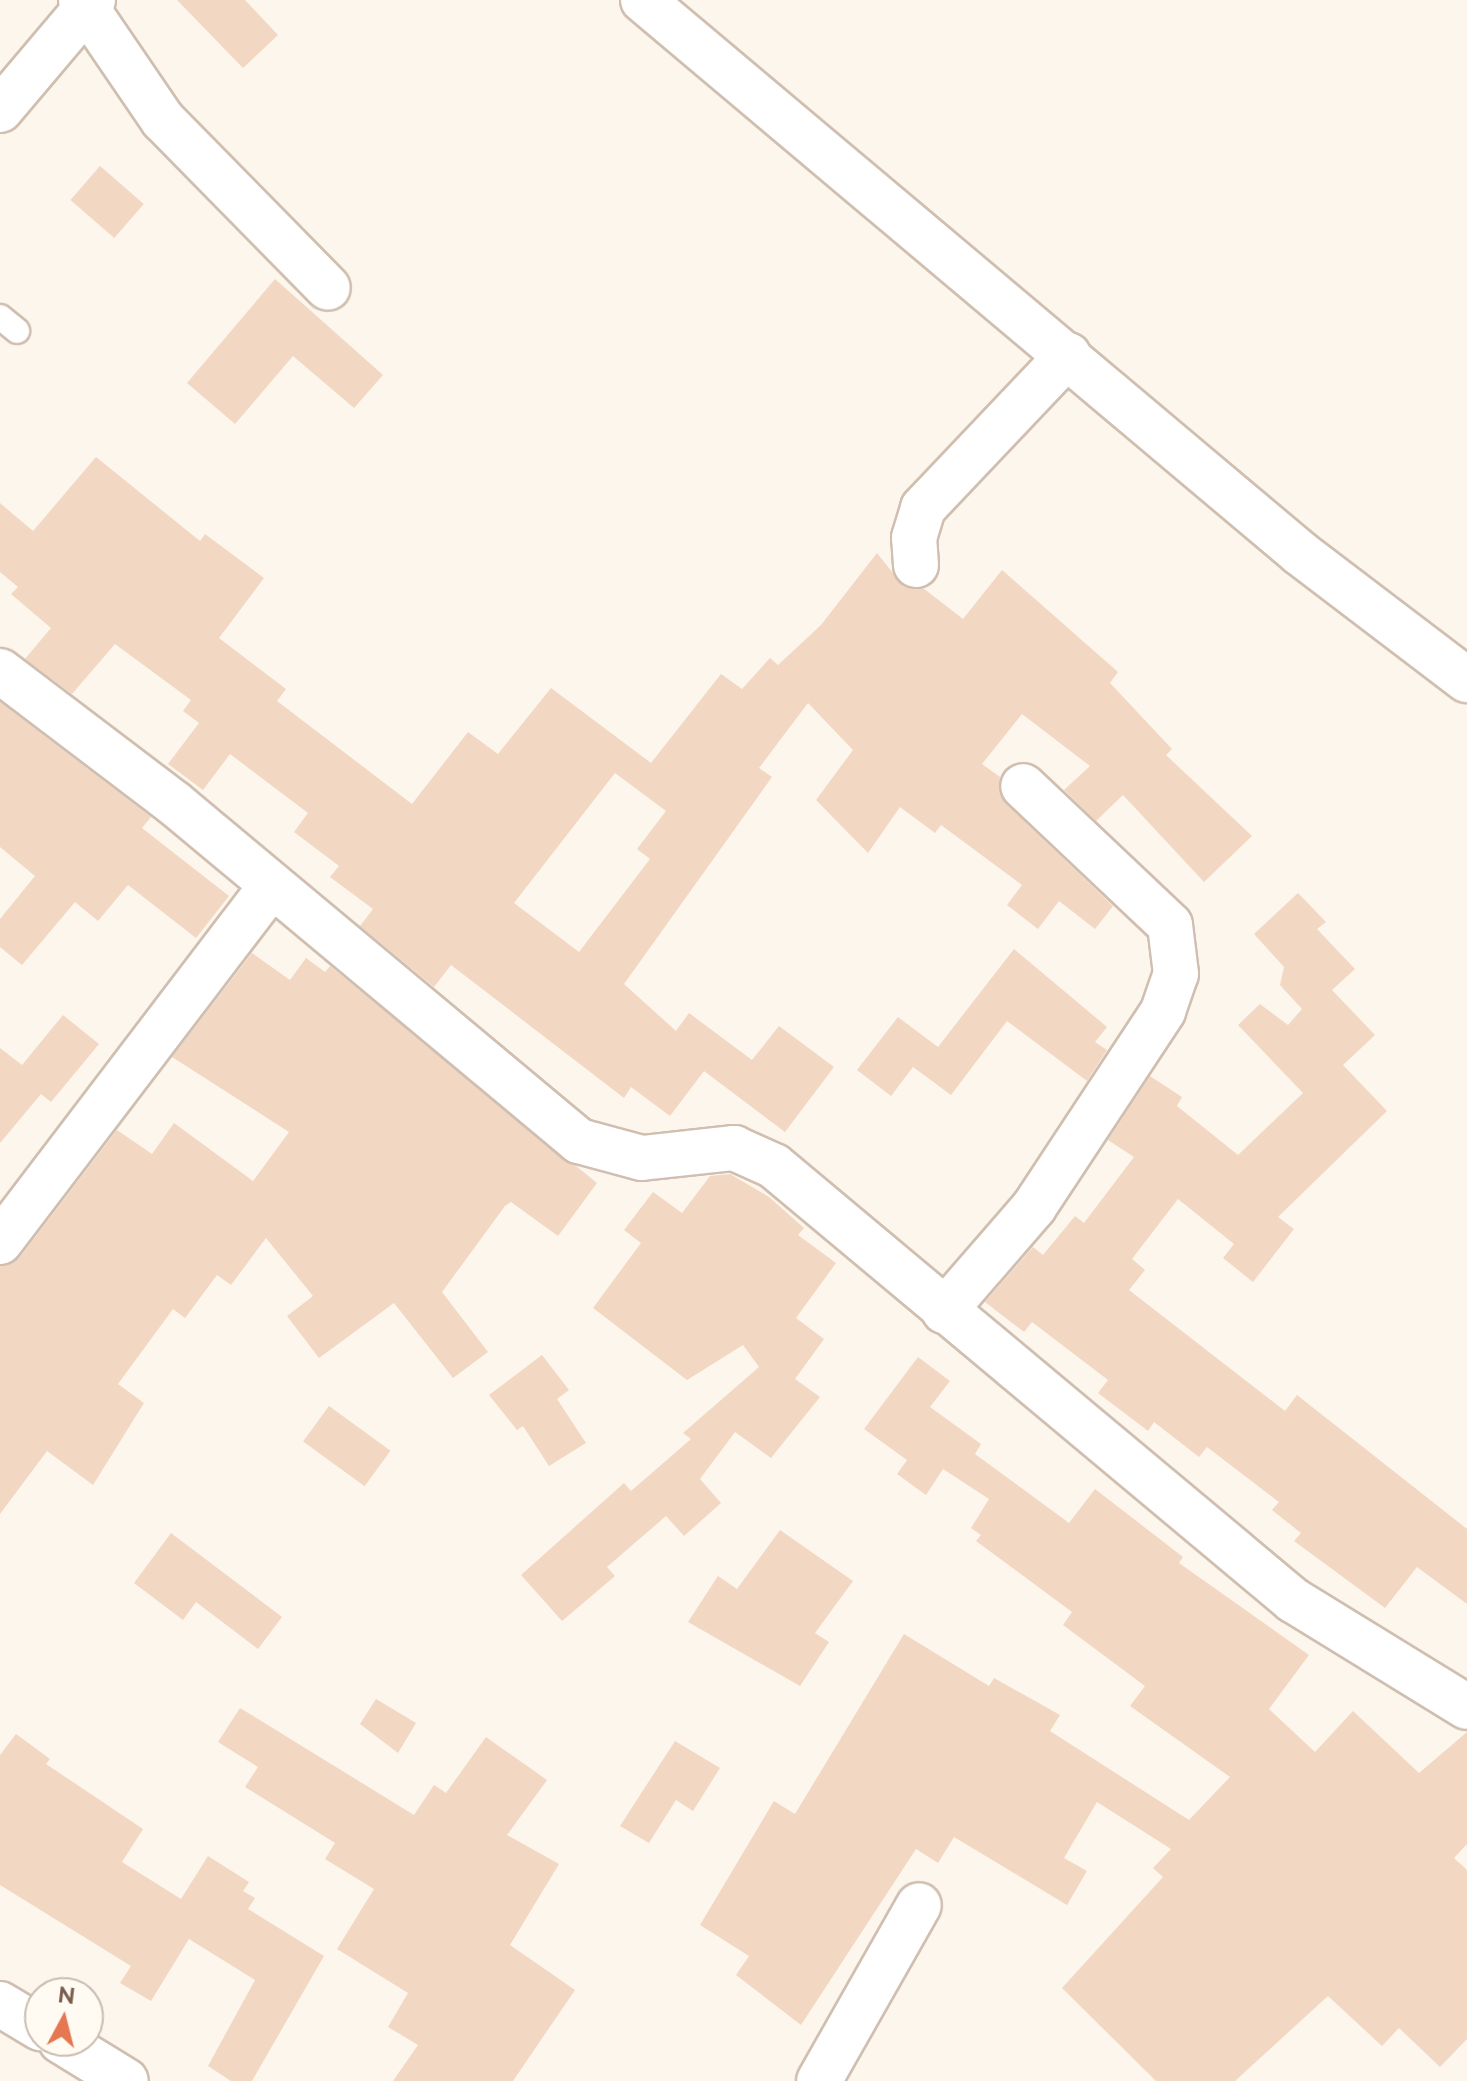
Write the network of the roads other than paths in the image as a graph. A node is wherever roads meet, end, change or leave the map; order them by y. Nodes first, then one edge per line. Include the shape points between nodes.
1 (643, 0) edge
2 (87, 2) edge
3 (0, 110) edge
4 (328, 288) dead end
5 (1064, 358) junction
6 (916, 565) dead end
7 (0, 671) edge
8 (1467, 680) edge
9 (1023, 786) dead end
10 (269, 889) junction
11 (0, 1242) edge
12 (944, 1311) junction
13 (1467, 1707) edge
14 (919, 1905) dead end
15 (0, 2004) edge
16 (24, 2018) edge
17 (87, 2057) edge
18 (126, 2081) edge
19 (819, 2081) edge

1 - 5 street
2 - 3 street
2 - 4 street via 156,112
5 - 6 street via 923,508 914,538
5 - 8 street via 1300,553
7 - 10 street via 174,803
9 - 12 street via 1170,925 1176,974 1163,1011 1034,1207
10 - 11 street
10 - 12 street via 579,1141 642,1158 715,1146 755,1157
12 - 13 street via 1293,1600
14 - 19 street
15 - 16 street
17 - 18 street

